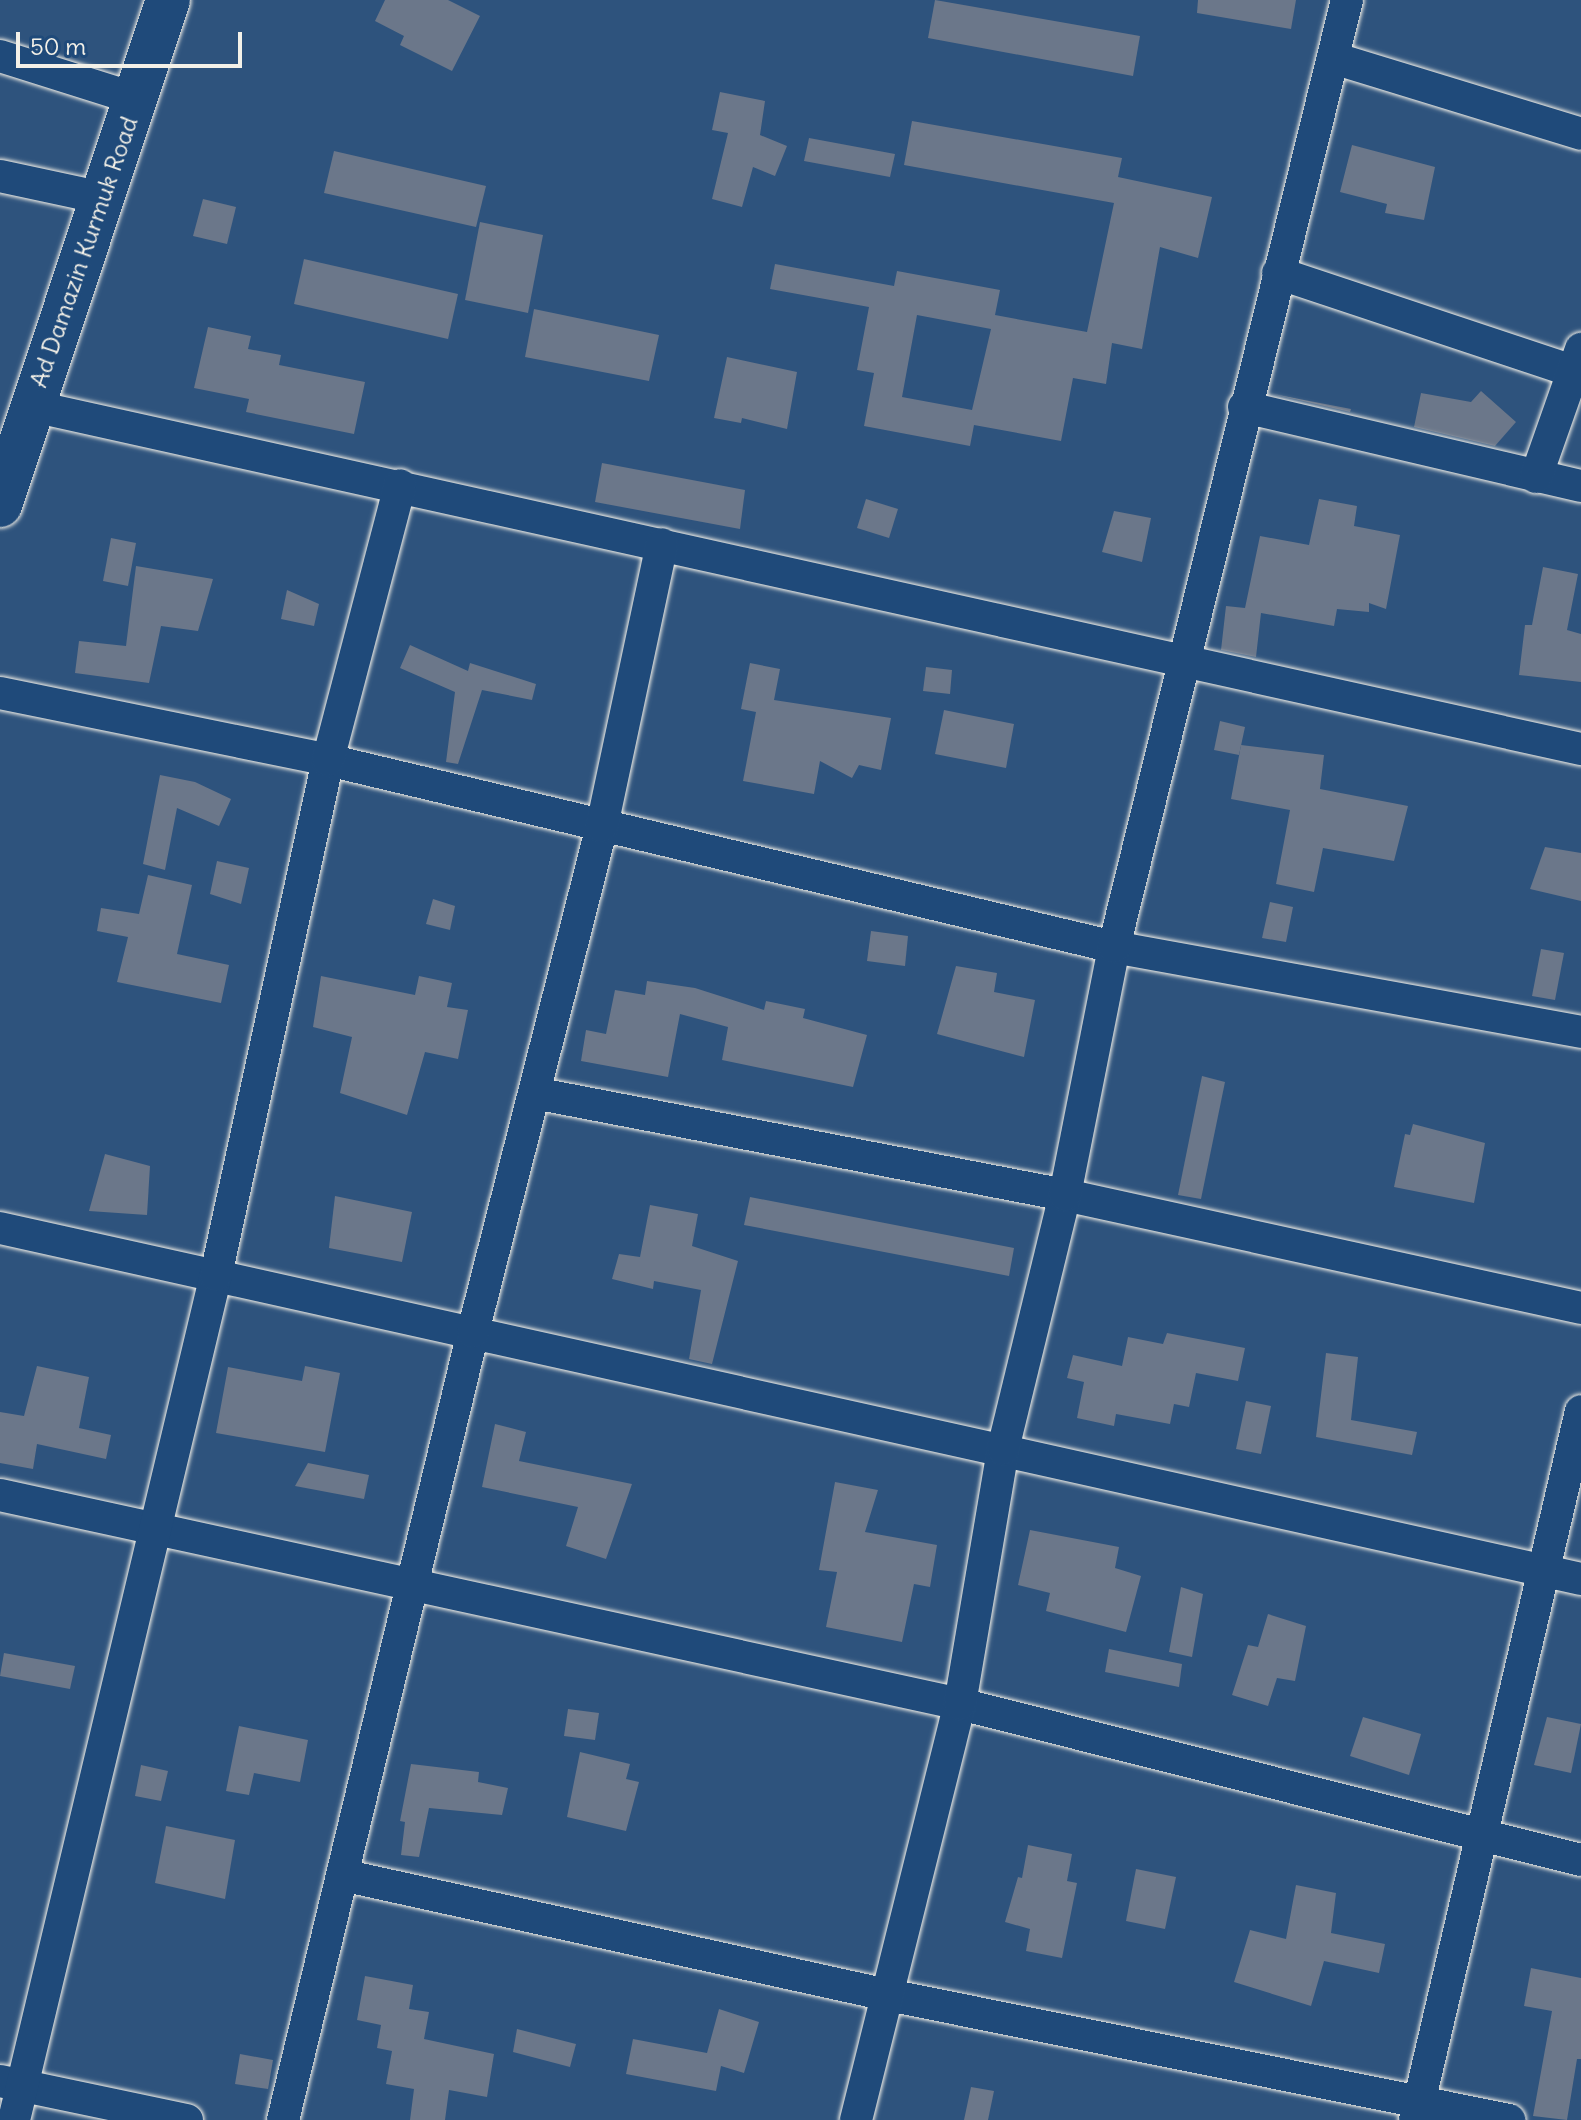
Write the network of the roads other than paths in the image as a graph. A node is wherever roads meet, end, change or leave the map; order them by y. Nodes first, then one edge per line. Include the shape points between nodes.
1 (168, 0) edge
2 (1347, 0) edge
3 (0, 56) edge
4 (1333, 58) junction
5 (136, 99) junction
6 (1581, 134) edge
7 (0, 176) edge
8 (103, 198) junction
9 (1278, 273) junction
10 (1577, 360) edge
11 (32, 406) junction
12 (1244, 407) junction
13 (1536, 477) junction
14 (400, 485) junction
15 (1581, 486) edge
16 (0, 505) edge
17 (662, 544) junction
18 (1183, 660) junction
19 (0, 693) edge
20 (1581, 749) edge
21 (328, 760) junction
22 (602, 826) junction
23 (1114, 947) junction
24 (1581, 1032) edge
25 (534, 1093) junction
26 (1065, 1195) junction
27 (0, 1228) edge
28 (216, 1275) junction
29 (1581, 1308) edge
30 (473, 1332) junction
31 (1581, 1411) edge
32 (1003, 1449) junction
33 (0, 1495) edge
34 (154, 1532) junction
35 (1544, 1569) junction
36 (1581, 1579) edge
37 (411, 1588) junction
38 (960, 1704) junction
39 (1480, 1838) junction
40 (1581, 1860) edge
41 (342, 1875) junction
42 (883, 1994) junction
43 (11, 2083) edge
44 (1417, 2110) edge
45 (14, 2120) edge
46 (187, 2120) edge
47 (283, 2120) edge
48 (856, 2120) edge
49 (1509, 2120) edge

1 - 5 highway, Ad Damazin Kurmuk Road
2 - 4 street
3 - 5 street
4 - 6 street
4 - 9 street
5 - 8 highway, Ad Damazin Kurmuk Road
7 - 8 street
8 - 11 highway, Ad Damazin Kurmuk Road
9 - 10 street
9 - 12 street
10 - 13 street
11 - 14 street
11 - 16 highway, Ad Damazin Kurmuk Road
12 - 13 street
12 - 18 street
13 - 15 street
14 - 17 street
14 - 21 street
17 - 18 street
17 - 22 street
18 - 20 street
18 - 23 street
19 - 21 street
21 - 22 street
21 - 28 street
22 - 23 street
22 - 25 street
23 - 24 street
23 - 26 street
25 - 26 street
25 - 30 street
26 - 29 street
26 - 32 street
27 - 28 street
28 - 30 street
28 - 34 street
30 - 32 street
30 - 37 street
31 - 35 street
32 - 35 street
32 - 38 street
33 - 34 street
34 - 37 street
34 - 43 street
35 - 36 street
35 - 39 street
37 - 38 street
37 - 41 street
38 - 39 street
38 - 42 street
39 - 40 street
39 - 44 street
41 - 42 street
41 - 47 street
42 - 44 street
42 - 48 street
43 - 45 street
43 - 46 street
44 - 49 street

